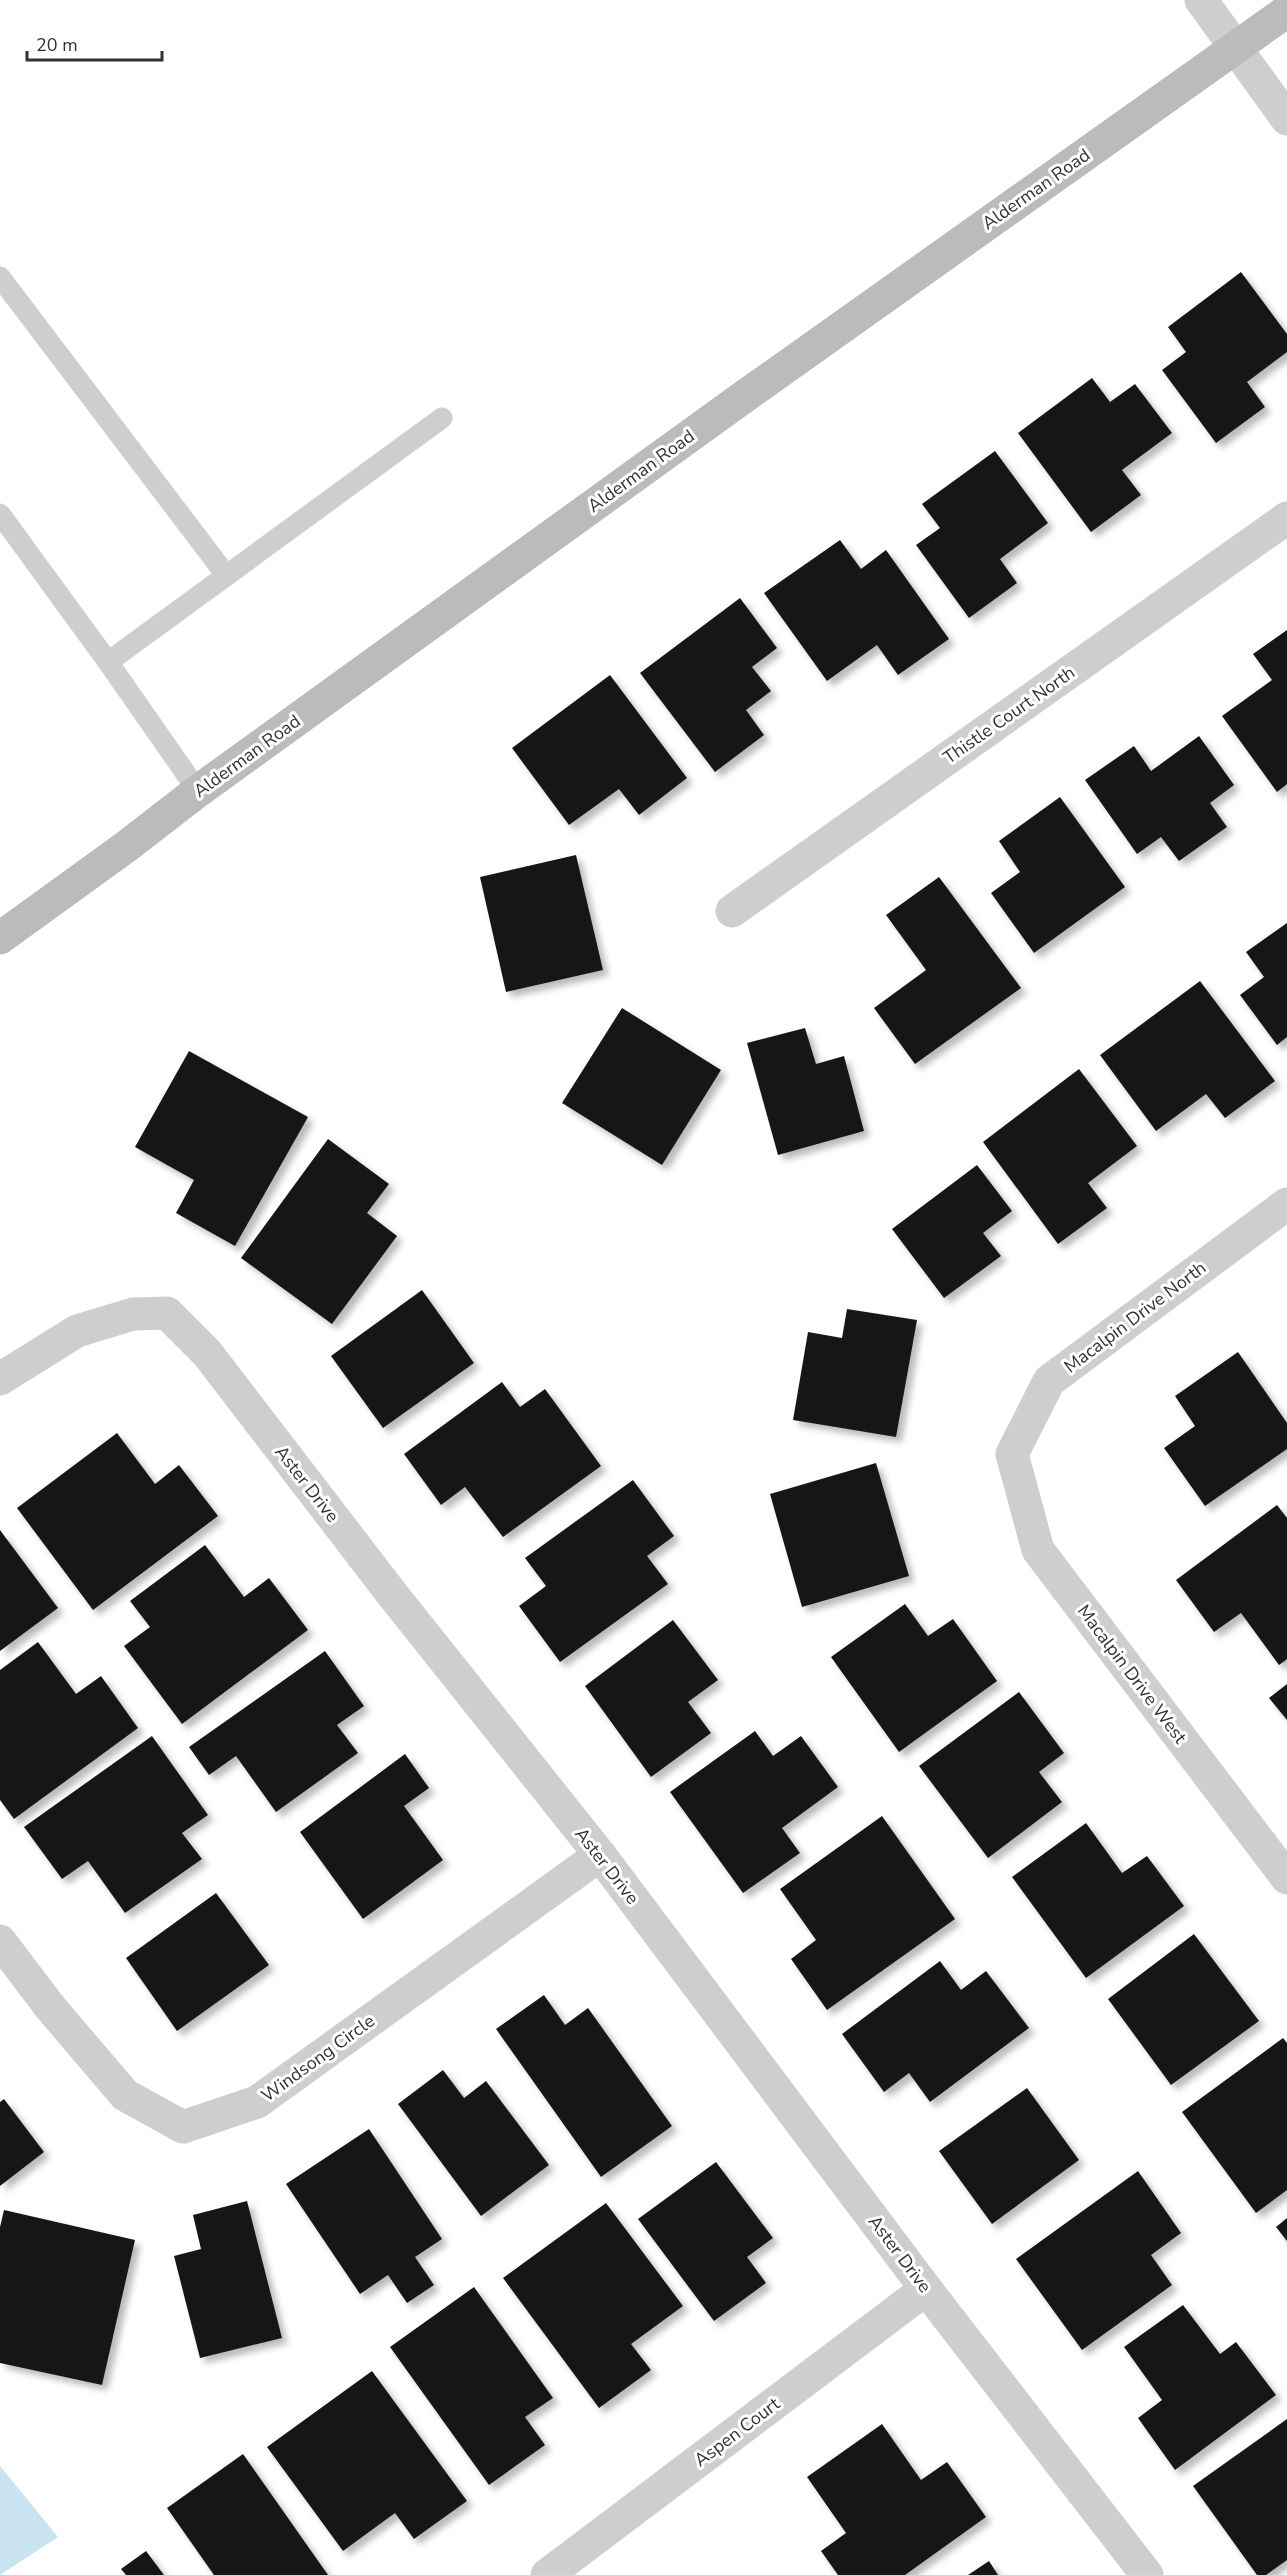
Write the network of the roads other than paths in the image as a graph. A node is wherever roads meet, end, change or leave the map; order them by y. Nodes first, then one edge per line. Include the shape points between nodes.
1 (1201, 0) edge
2 (1287, 11) edge
3 (1236, 47) junction
4 (1287, 119) edge
5 (0, 277) edge
6 (442, 418) dead end
7 (0, 514) edge
8 (1287, 518) edge
9 (226, 575) junction
10 (108, 662) junction
11 (198, 791) junction
12 (732, 911) dead end
13 (0, 938) edge
14 (1287, 1204) edge
15 (0, 1379) edge
16 (1012, 1454) joint
17 (600, 1855) junction
18 (1287, 1878) edge
19 (0, 1941) edge
20 (926, 2289) junction
21 (547, 2575) edge
22 (1147, 2575) edge

1 - 3 street
2 - 3 street, Alderman Road
3 - 4 street
3 - 11 street, Alderman Road
5 - 9 lane
6 - 9 lane
7 - 10 lane
8 - 12 street, Thistle Court North
9 - 10 lane
10 - 11 lane
11 - 13 street, Alderman Road
14 - 16 street, Macalpin Drive North via 1049,1381
15 - 17 street, Aster Drive via 77,1331 133,1314 167,1312 207,1353
16 - 18 street, Macalpin Drive West via 1038,1550
17 - 19 street, Windsong Circle via 257,2102 183,2127 125,2095
17 - 20 street, Aster Drive
20 - 21 street, Aspen Court
20 - 22 street, Aster Drive

